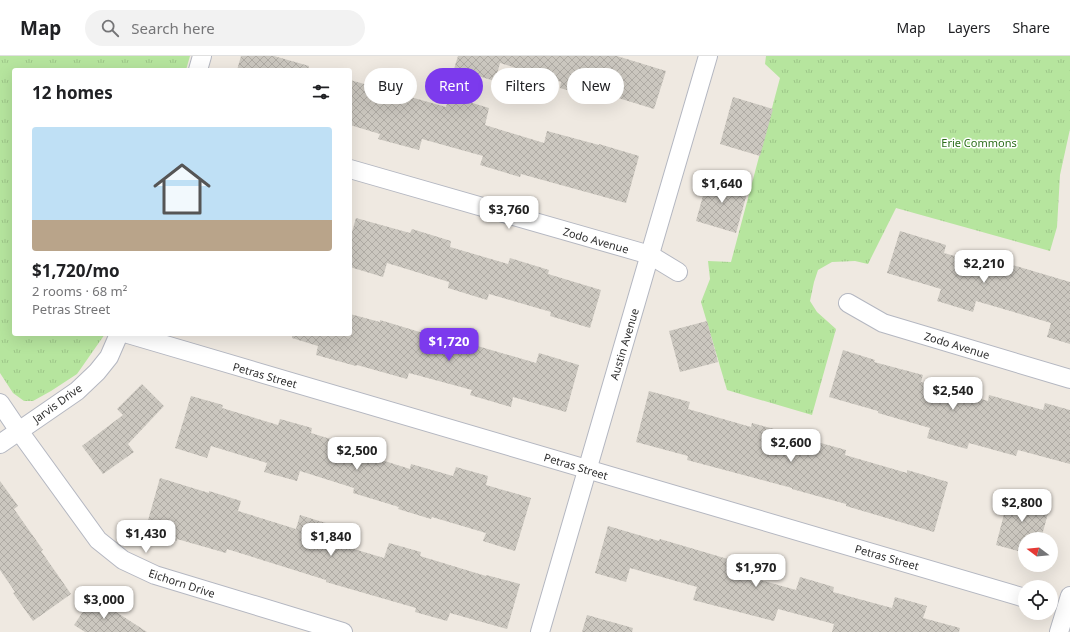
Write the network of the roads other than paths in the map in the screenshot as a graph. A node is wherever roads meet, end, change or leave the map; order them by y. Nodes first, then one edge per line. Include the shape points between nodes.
1 (202, 56) edge
2 (708, 56) edge
3 (199, 68) edge
4 (352, 169) edge
5 (650, 255) junction
6 (678, 272) dead end
7 (848, 303) dead end
8 (118, 336) edge
9 (135, 336) edge
10 (1070, 379) edge
11 (0, 403) edge
12 (19, 430) junction
13 (0, 444) edge
14 (587, 469) junction
15 (1018, 596) edge
16 (1064, 606) edge
17 (343, 632) edge
18 (540, 632) edge
19 (1059, 632) edge

1 - 3 street
2 - 5 street, Austin Avenue
4 - 5 street, Zodo Avenue
5 - 6 street, Zodo Avenue
5 - 14 street, Austin Avenue
7 - 10 street, Zodo Avenue via 883,323
8 - 12 street, Jarvis Drive via 109,357 77,391
9 - 14 street, Petras Street
11 - 12 street, Eichorn Drive
12 - 13 street, Jarvis Drive
12 - 17 street, Eichorn Drive via 98,540 123,560 155,575
14 - 15 street, Petras Street
14 - 18 street, Austin Avenue
16 - 19 street

